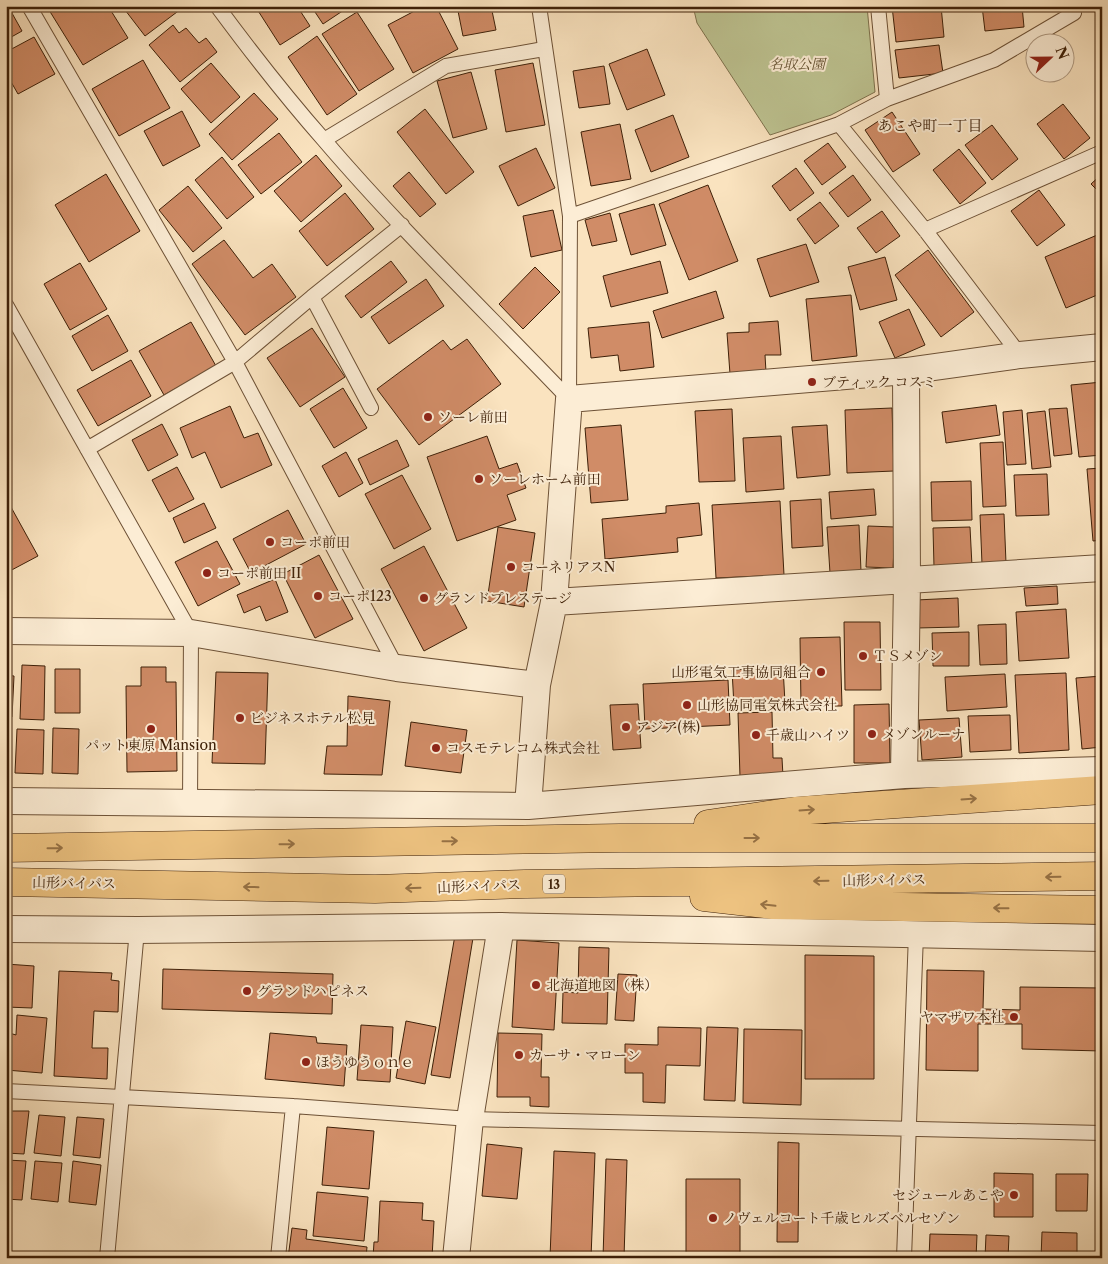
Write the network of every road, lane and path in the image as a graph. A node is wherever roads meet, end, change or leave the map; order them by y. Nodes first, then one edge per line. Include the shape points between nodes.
1 (30, 6) edge
2 (217, 6) edge
3 (539, 6) edge
4 (878, 6) edge
5 (1074, 13) dead end
6 (544, 49) junction
7 (887, 99) junction
8 (839, 124) junction
9 (324, 140) junction
10 (1102, 152) edge
11 (570, 216) junction
12 (402, 225) junction
13 (924, 230) junction
14 (312, 297) junction
15 (6, 306) edge
16 (1102, 347) edge
17 (1020, 355) junction
18 (235, 362) junction
19 (906, 370) junction
20 (569, 399) junction
21 (371, 408) dead end
22 (87, 449) junction
23 (1102, 568) edge
24 (907, 581) junction
25 (554, 602) junction
26 (6, 631) edge
27 (191, 633) junction
28 (397, 668) junction
29 (537, 685) junction
30 (1102, 770) edge
31 (904, 775) junction
32 (1102, 790) edge
33 (6, 801) edge
34 (190, 804) junction
35 (528, 806) junction
36 (620, 838) junction
37 (1102, 838) edge
38 (12, 848) edge
39 (1102, 876) edge
40 (6, 882) edge
41 (43, 883) junction
42 (607, 884) junction
43 (6, 886) edge
44 (1102, 910) edge
45 (502, 926) junction
46 (6, 929) edge
47 (137, 930) junction
48 (916, 934) junction
49 (1102, 938) edge
50 (6, 1091) edge
51 (122, 1096) junction
52 (293, 1106) junction
53 (470, 1119) junction
54 (908, 1130) junction
55 (1102, 1133) edge
56 (106, 1258) edge
57 (278, 1258) edge
58 (456, 1258) edge
59 (904, 1258) edge

1 - 18 lane
2 - 9 lane
3 - 6 lane
4 - 7 lane
5 - 7 lane via 994,60
6 - 9 lane via 446,66
6 - 11 lane
7 - 8 lane
8 - 11 lane
8 - 13 lane
9 - 12 lane
10 - 13 lane
11 - 20 lane
12 - 14 lane
12 - 20 lane
13 - 17 lane
14 - 18 lane
14 - 21 lane
15 - 22 lane
16 - 17 street
17 - 19 street
18 - 22 lane
18 - 28 lane
19 - 20 street
19 - 24 street
20 - 25 street
22 - 27 lane
23 - 24 street
24 - 25 street
24 - 31 street
25 - 29 street
26 - 27 street
27 - 28 street
27 - 34 lane
28 - 29 street
29 - 35 street
30 - 31 street
31 - 35 street
36 -> 32 highway via 795,811
33 - 34 street
34 - 35 street
36 -> 37 highway
38 -> 36 highway
39 -> 42 highway, 山形バイパス / 13
40 - 41 highway, 山形バイパス / 13
42 -> 41 highway, 山形バイパス / 13 via 375,889
41 - 43 highway
44 -> 42 highway via 772,906
45 - 47 street
45 - 48 street
45 - 53 street
46 - 47 street
47 - 51 lane
48 - 49 street
48 - 54 lane
50 - 51 lane
51 - 52 lane
51 - 56 lane
52 - 53 lane
52 - 57 lane
53 - 54 lane
53 - 58 street
54 - 55 lane
54 - 59 lane

